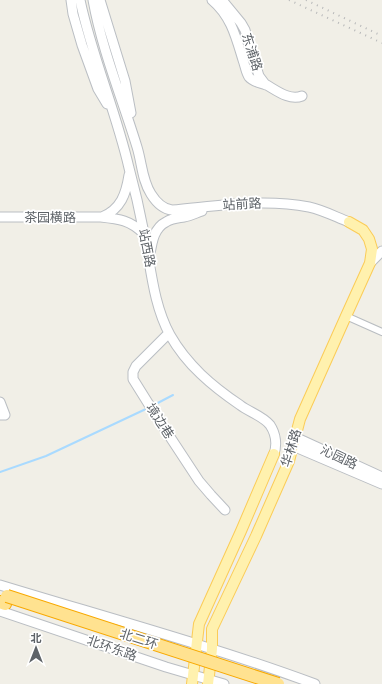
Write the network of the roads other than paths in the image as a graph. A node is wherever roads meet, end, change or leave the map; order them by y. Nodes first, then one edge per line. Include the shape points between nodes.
1 (71, 0) edge
2 (80, 0) edge
3 (99, 0) edge
4 (212, 0) edge
5 (222, 0) edge
6 (273, 88) junction
7 (302, 96) dead end
8 (115, 118) junction
9 (130, 169) junction
10 (217, 206) junction
11 (0, 217) edge
12 (100, 217) junction
13 (349, 222) joint
14 (144, 234) junction
15 (382, 251) edge
16 (149, 262) junction
17 (370, 263) junction
18 (346, 316) junction
19 (382, 332) edge
20 (169, 333) junction
21 (0, 402) edge
22 (3, 415) edge
23 (294, 441) junction
24 (274, 454) joint
25 (382, 477) edge
26 (382, 484) edge
27 (225, 510) dead end
28 (0, 585) edge
29 (2, 602) edge
30 (197, 644) junction
31 (212, 649) junction
32 (192, 679) edge
33 (208, 682) edge
34 (224, 684) edge
35 (251, 684) edge
36 (278, 684) edge
37 (315, 684) edge

1 - 8 main road via 80,39 98,89
2 - 8 main road, 站西路 via 87,31
3 - 10 main road, 站前路 via 98,23 103,42 137,148 145,182 151,194 166,209
4 - 6 main road, 东浦路 via 228,19 249,76
5 - 6 main road, 东浦路 via 245,30 260,78
6 - 7 main road via 289,97
8 - 9 main road, 站西路
9 - 12 main road via 125,194 115,209
9 - 14 main road, 站西路
10 - 13 main road, 站前路 via 256,203 301,206
10 - 16 main road via 163,224 152,242
11 - 12 main road, 茶园横路
12 - 14 main road, 茶园横路 via 123,220
13 - 17 main road, 华林路 via 363,230 370,239
14 - 16 main road, 站西路
15 - 17 main road
16 - 20 main road, 站西路 via 160,312
17 - 18 main road, 华林路
18 - 19 street
18 - 23 main road, 华林路 via 300,419
20 - 24 main road, 站西路 via 200,374 243,408 270,425 276,441
20 - 27 main road, 境边巷 via 134,369 133,378 199,481
21 - 22 main road
23 - 25 main road, 沁园路
23 - 26 main road
23 - 31 main road, 华林路 via 289,461 212,629
24 - 30 main road, 华林路 via 199,624
28 - 30 main road
29 - 32 main road, 北环东路
29 - 35 highway, 北二环
29 - 36 highway, 北二环, bridge
30 - 31 main road
30 - 32 main road, 华林路
31 - 33 main road, 华林路
31 - 37 main road
32 - 33 main road, 北环东路
33 - 34 main road, 北环东路

